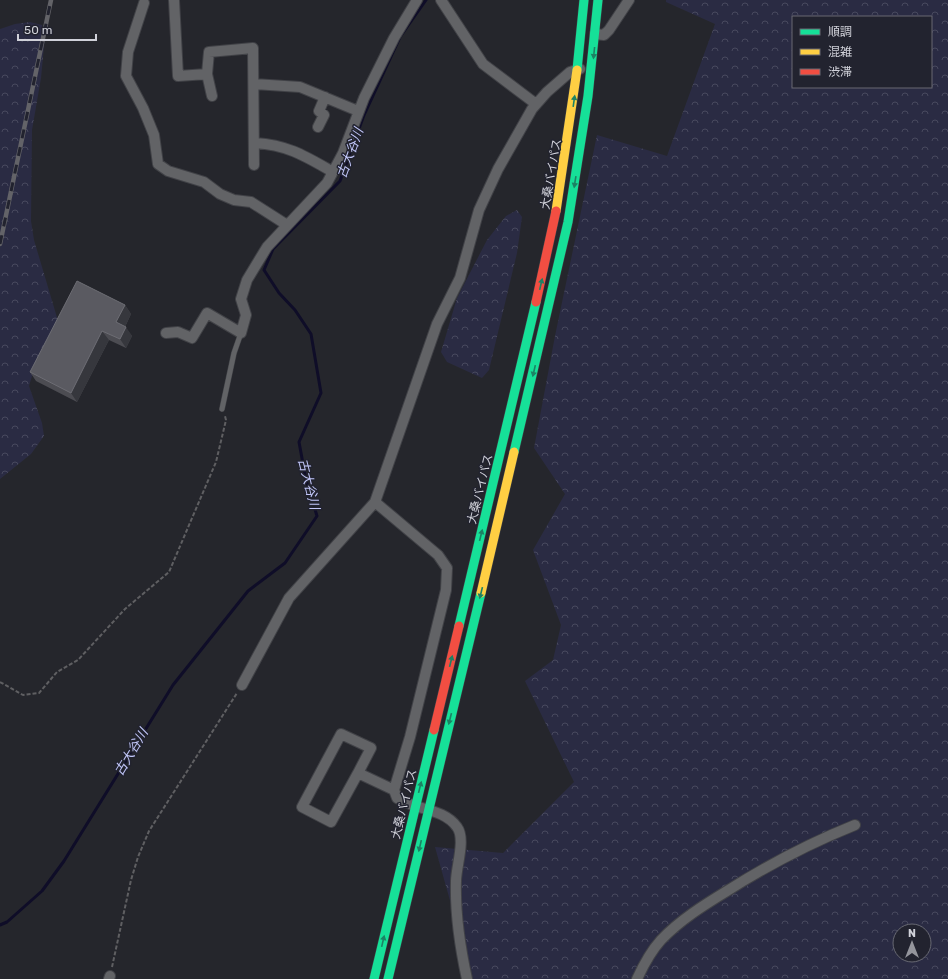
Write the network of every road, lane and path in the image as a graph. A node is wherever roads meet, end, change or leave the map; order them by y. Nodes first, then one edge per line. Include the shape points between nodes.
1 (174, 0) edge
2 (417, 0) edge
3 (441, 0) edge
4 (584, 0) edge
5 (598, 0) edge
6 (629, 0) edge
7 (144, 3) dead end
8 (596, 34) junction
9 (579, 68) junction
10 (592, 70) junction
11 (207, 74) junction
12 (254, 84) junction
13 (212, 96) dead end
14 (325, 97) junction
15 (536, 104) junction
16 (358, 111) junction
17 (318, 128) dead end
18 (255, 143) junction
19 (254, 166) dead end
20 (333, 172) junction
21 (287, 225) junction
22 (166, 333) dead end
23 (241, 333) junction
24 (222, 408) joint
25 (375, 502) junction
26 (0, 682) edge
27 (242, 685) joint
28 (358, 773) junction
29 (394, 790) junction
30 (416, 806) junction
31 (429, 809) junction
32 (855, 825) dead end
33 (109, 978) edge
34 (374, 979) edge
35 (388, 979) edge
36 (467, 979) edge
37 (637, 979) edge

1 - 11 street via 178,76
2 - 16 street via 394,38
3 - 15 street via 483,64
4 - 9 highway, 大桑バイパス
5 - 8 highway, 大桑バイパス
6 - 8 street via 609,30 604,35
7 - 21 street via 128,52 126,76 154,135 158,164 168,171 204,182 220,194 234,200 251,202
8 -> 10 highway, 大桑バイパス
9 - 10 street
9 - 15 street via 570,72
30 -> 9 highway, 大桑バイパス via 530,332 562,182
10 -> 31 highway, 大桑バイパス via 574,193 562,254
11 - 12 street via 209,52 253,48
11 - 13 street
12 - 14 street via 300,87
12 - 18 street
14 - 16 street
14 - 17 street via 319,111 324,115
15 - 25 street via 498,170 479,210 460,278 437,324
16 - 20 street via 343,153
18 - 19 street
18 - 20 street via 273,144 294,150
20 - 21 street via 327,183
21 - 23 street via 267,247 247,280 241,299 246,315
22 - 23 street via 178,332 192,338 207,313
23 - 24 lane
24 - 26 path via 226,420 216,462 169,572 125,609 78,660 57,672 39,693 23,695
25 - 27 street via 289,598
25 - 29 street via 438,554 447,568 446,590 410,737
27 - 33 path via 149,831 131,880
28 - 28 street via 371,748 341,734 302,807 331,822
28 - 29 street
29 - 30 street via 397,798
30 - 31 street
34 -> 30 highway, 大桑バイパス
31 -> 35 highway, 大桑バイパス
31 - 36 street via 449,819 460,832 456,881 460,945
32 - 37 street via 804,847 695,910 660,940

